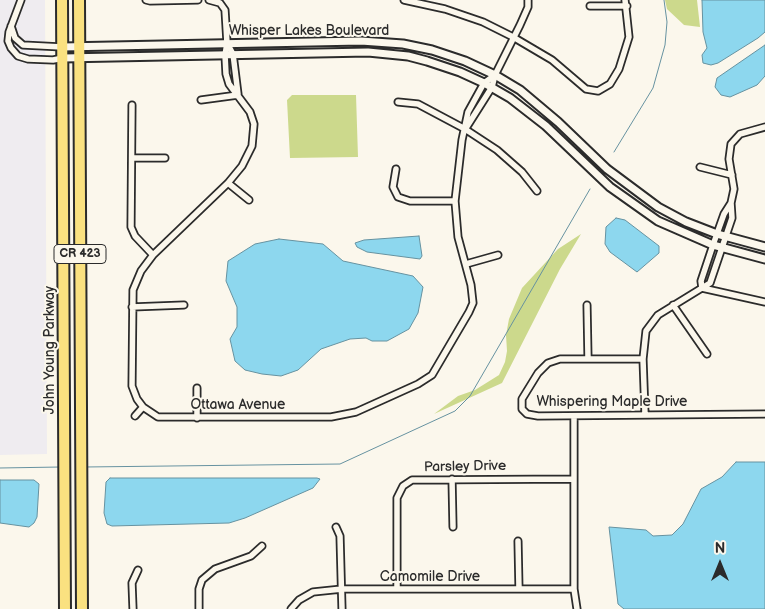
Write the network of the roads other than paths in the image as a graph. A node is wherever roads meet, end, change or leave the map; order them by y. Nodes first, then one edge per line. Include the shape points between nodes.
1 (21, 0) edge
2 (62, 0) edge
3 (79, 0) edge
4 (146, 0) edge
5 (198, 0) edge
6 (210, 0) edge
7 (404, 0) edge
8 (528, 0) edge
9 (626, 3) edge
10 (590, 6) dead end
11 (11, 26) junction
12 (513, 37) junction
13 (327, 41) junction
14 (227, 43) junction
15 (62, 47) junction
16 (79, 47) junction
17 (326, 52) junction
18 (234, 54) junction
19 (225, 55) junction
20 (63, 58) junction
21 (79, 58) junction
22 (495, 75) junction
23 (484, 83) junction
24 (492, 87) junction
25 (238, 95) junction
26 (201, 100) dead end
27 (398, 102) dead end
28 (132, 105) dead end
29 (765, 127) edge
30 (465, 129) junction
31 (132, 158) junction
32 (165, 158) dead end
33 (700, 167) dead end
34 (396, 169) dead end
35 (732, 175) junction
36 (228, 183) junction
37 (537, 191) dead end
38 (249, 200) dead end
39 (455, 200) junction
40 (731, 203) junction
41 (717, 234) junction
42 (726, 237) junction
43 (713, 245) junction
44 (765, 247) edge
45 (722, 248) junction
46 (153, 255) junction
47 (498, 255) dead end
48 (765, 259) edge
49 (466, 264) junction
50 (702, 288) junction
51 (765, 302) edge
52 (184, 305) dead end
53 (587, 305) dead end
54 (673, 305) junction
55 (132, 307) junction
56 (707, 354) dead end
57 (588, 358) junction
58 (643, 359) junction
59 (197, 388) dead end
60 (143, 407) junction
61 (644, 414) junction
62 (765, 414) edge
63 (136, 416) dead end
64 (574, 416) junction
65 (197, 418) junction
66 (452, 479) junction
67 (574, 479) junction
68 (336, 527) dead end
69 (453, 527) dead end
70 (518, 541) dead end
71 (262, 546) dead end
72 (138, 570) dead end
73 (342, 589) junction
74 (397, 589) junction
75 (519, 589) junction
76 (574, 589) junction
77 (65, 609) edge
78 (82, 609) edge
79 (133, 609) edge
80 (199, 609) edge
81 (291, 609) edge
82 (342, 609) edge
83 (577, 609) edge

1 - 11 street
2 - 15 highway, John Young Parkway / CR 423
3 - 16 highway, CR 423
4 - 5 street
6 - 14 street via 220,3 225,10
7 - 12 street via 484,22
8 - 12 street, Ottawa Avenue
9 - 10 street
9 - 12 street via 629,37 619,69 610,84 598,91 586,89 552,60
11 - 15 street via 15,38 23,45
11 - 20 street via 8,41 18,56 28,59
12 - 22 street, Ottawa Avenue
13 - 14 street, Whisper Lakes Boulevard
13 - 17 street
13 - 22 street, Whisper Lakes Boulevard via 403,44 448,56
14 - 16 street, Whisper Lakes Boulevard
14 - 18 street
14 - 19 street
15 - 16 street, Whisper Lakes Boulevard
15 - 20 highway, John Young Parkway / CR 423
16 - 21 highway, CR 423
17 - 18 street, Whisper Lakes Boulevard
17 - 23 street, Whisper Lakes Boulevard via 408,56 444,66
18 - 19 street, Whisper Lakes Boulevard
18 - 25 street
19 - 21 street, Whisper Lakes Boulevard
19 - 25 street via 229,84
20 - 21 street, Whisper Lakes Boulevard
20 - 77 highway, John Young Parkway / CR 423
21 - 78 highway, CR 423
22 - 23 street, Ottawa Avenue
22 - 24 street, Ottawa Avenue
22 - 41 street, Whisper Lakes Boulevard via 536,102 631,189 686,222
23 - 24 street, Whisper Lakes Boulevard
23 - 30 street, Ottawa Avenue via 468,112
24 - 30 street, Ottawa Avenue
24 - 43 street, Whisper Lakes Boulevard via 527,111 635,206 658,221
25 - 26 street
25 - 36 street via 254,124 252,146
27 - 30 street via 418,104
28 - 31 street
29 - 35 street via 740,134 731,144
30 - 37 street via 497,150 522,172
30 - 39 street, Ottawa Avenue
31 - 32 street
31 - 46 street via 131,227
33 - 35 street
34 - 39 street via 393,187 398,197 410,201
35 - 40 street
36 - 38 street
36 - 46 street
39 - 49 street, Ottawa Avenue via 458,237
40 - 41 street
40 - 42 street via 732,218
41 - 42 street, Whisper Lakes Boulevard
41 - 43 street
42 - 44 street, Whisper Lakes Boulevard
42 - 45 street
43 - 45 street, Whisper Lakes Boulevard
43 - 50 street via 701,281
45 - 48 street, Whisper Lakes Boulevard
45 - 50 street via 710,283
46 - 55 street via 133,290
47 - 49 street
49 - 65 street, Ottawa Avenue via 471,285 469,312 432,375 418,384 356,412 331,417
50 - 51 street
50 - 54 street
52 - 55 street
53 - 57 street
54 - 56 street
54 - 58 street via 658,315 646,331
55 - 60 street via 132,386
57 - 58 street, Whispering Maple Drive
57 - 64 street, Whispering Maple Drive via 560,358 548,363 522,399 522,409 527,414
58 - 61 street
59 - 65 street
60 - 63 street
60 - 65 street, Ottawa Avenue via 158,417
61 - 62 street, Whispering Maple Drive
61 - 64 street, Whispering Maple Drive
64 - 67 street
66 - 67 street, Parsley Drive
66 - 69 street
66 - 74 street, Parsley Drive via 412,480 403,486 397,498
67 - 76 street
68 - 73 street via 340,536
70 - 75 street
71 - 80 street via 251,556 215,569 202,580
72 - 79 street via 132,583
73 - 74 street, Camomile Drive
73 - 81 street, Camomile Drive via 313,592
73 - 82 street
74 - 75 street, Camomile Drive
75 - 76 street, Camomile Drive
76 - 83 street

